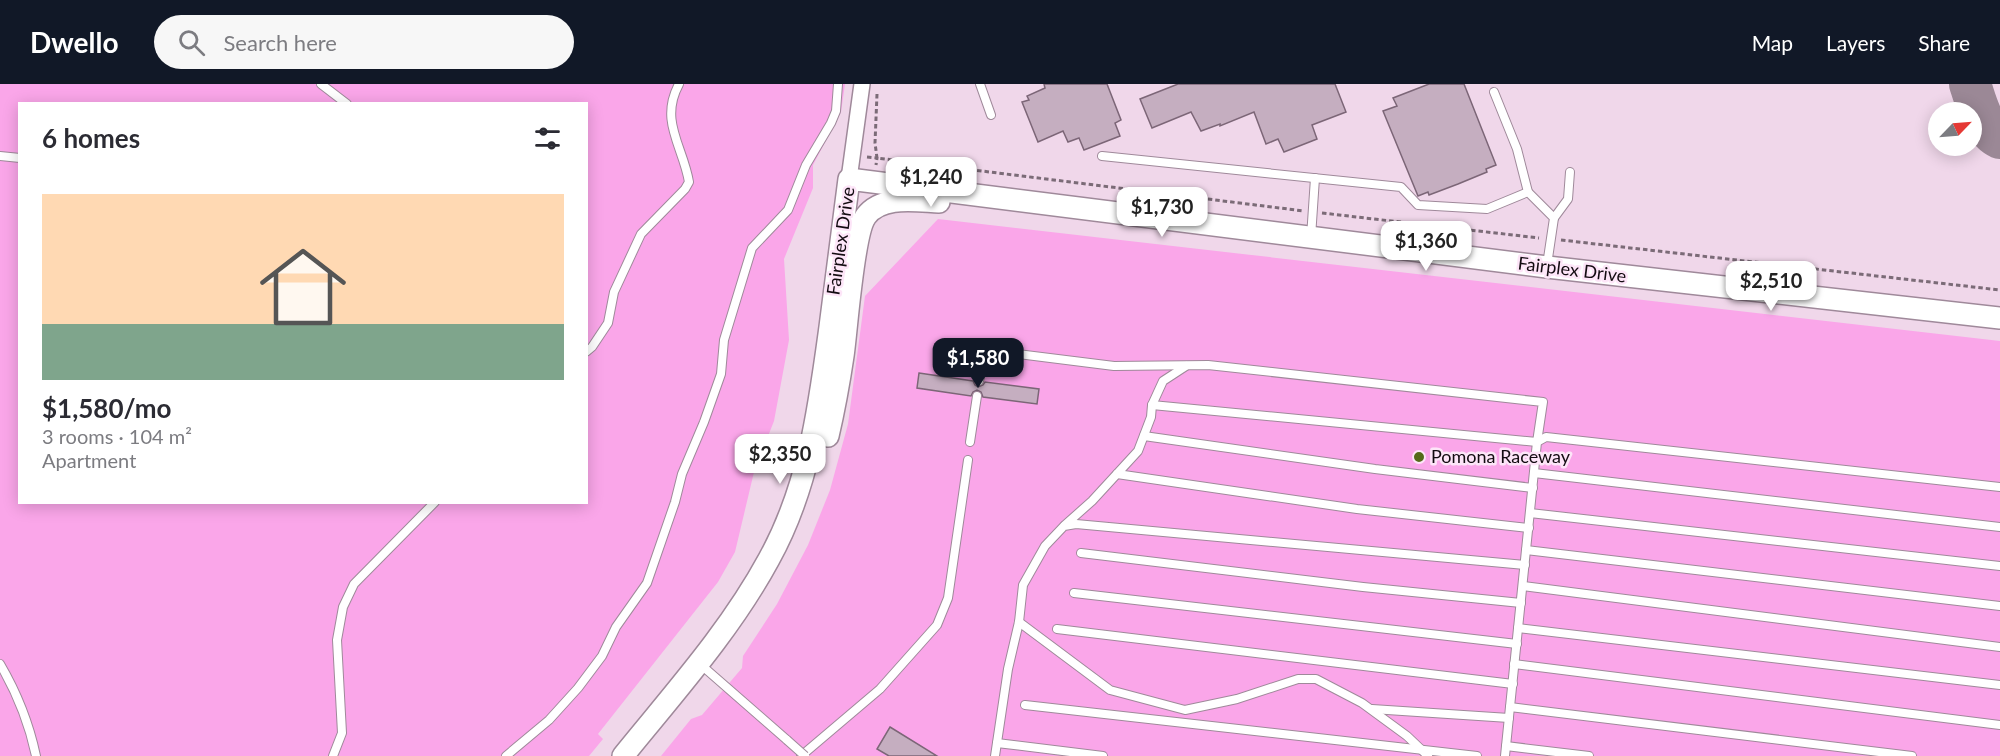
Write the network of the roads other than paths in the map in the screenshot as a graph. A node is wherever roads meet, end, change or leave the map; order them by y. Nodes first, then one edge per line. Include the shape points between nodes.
1 (321, 84) edge
2 (679, 84) edge
3 (838, 84) edge
4 (862, 84) edge
5 (980, 84) edge
6 (1494, 92) dead end
7 (344, 102) edge
8 (991, 115) dead end
9 (0, 156) edge
10 (1102, 156) dead end
11 (18, 158) edge
12 (1570, 172) dead end
13 (1315, 178) junction
14 (849, 179) junction
15 (1528, 192) junction
16 (1017, 200) junction
17 (1554, 218) junction
18 (1311, 238) junction
19 (1547, 267) junction
20 (2000, 318) edge
21 (588, 350) edge
22 (1188, 365) junction
23 (979, 381) dead end
24 (977, 396) dead end
25 (1152, 405) junction
26 (1144, 436) junction
27 (970, 442) dead end
28 (1537, 442) junction
29 (968, 459) dead end
30 (1534, 473) junction
31 (1117, 474) junction
32 (2000, 487) edge
33 (1533, 488) junction
34 (433, 504) edge
35 (1530, 513) junction
36 (1064, 526) junction
37 (2000, 527) edge
38 (1529, 528) junction
39 (1526, 550) junction
40 (1081, 553) dead end
41 (1525, 565) junction
42 (2000, 566) edge
43 (1523, 585) junction
44 (1074, 593) dead end
45 (1521, 603) junction
46 (741, 606) junction
47 (2000, 606) edge
48 (1019, 622) junction
49 (1518, 628) junction
50 (1058, 629) dead end
51 (1517, 644) junction
52 (2000, 647) edge
53 (699, 662) junction
54 (0, 664) edge
55 (1514, 664) junction
56 (1513, 684) junction
57 (2000, 685) edge
58 (1025, 705) dead end
59 (1510, 708) junction
60 (1370, 709) junction
61 (1509, 718) junction
62 (2000, 725) edge
63 (997, 743) junction
64 (1506, 746) junction
65 (1425, 754) edge
66 (36, 756) edge
67 (333, 756) edge
68 (506, 756) edge
69 (623, 756) edge
70 (803, 756) edge
71 (995, 756) edge
72 (1103, 756) edge
73 (1477, 756) edge
74 (1505, 756) edge
75 (1589, 756) edge
76 (1912, 756) edge

1 - 7 lane
2 - 21 lane via 672,105 672,130 689,182 641,234 614,292 608,323
3 - 68 lane via 834,117 806,165 788,210 752,248 724,340 721,374 682,474 647,583 578,688 549,720
4 - 14 street
5 - 8 lane
6 - 15 lane
9 - 11 lane
10 - 13 lane
12 - 17 lane via 1568,199
13 - 15 lane via 1401,187 1418,205 1487,208
13 - 18 lane
14 - 16 street, Fairplex Drive
14 - 46 street, Fairplex Drive via 812,446 789,517
15 - 17 lane
16 - 18 street, Fairplex Drive
16 - 46 street via 900,201 880,205 865,217 858,239 826,447 805,506 763,589
17 - 19 lane
18 - 19 street, Fairplex Drive
19 - 20 street, Fairplex Drive
22 - 23 lane via 1114,366 993,351 984,360
22 - 25 lane via 1163,381
22 - 28 lane via 1543,402
24 - 27 lane
25 - 26 lane
25 - 28 lane
26 - 31 lane via 1138,451
26 - 33 lane
28 - 30 lane
28 - 32 lane via 1546,436
29 - 70 lane via 948,598 937,625 880,689
30 - 33 lane
30 - 37 lane
31 - 36 lane
31 - 38 lane via 1357,509
33 - 35 lane
34 - 67 lane via 354,584 343,607 337,640 342,733
35 - 38 lane
35 - 42 lane
36 - 41 lane via 1076,524
36 - 48 lane via 1045,546 1023,585
38 - 39 lane
39 - 41 lane
39 - 47 lane
40 - 45 lane
41 - 43 lane
43 - 45 lane
43 - 52 lane
44 - 51 lane
45 - 49 lane
46 - 53 street, Fairplex Drive
48 - 60 lane via 1110,690 1185,710 1237,699 1299,679 1316,680
48 - 63 lane
49 - 51 lane
49 - 57 lane
50 - 56 lane
51 - 55 lane
53 - 69 street, Fairplex Drive
53 - 70 lane, bridge
54 - 66 lane via 21,703
55 - 56 lane
55 - 62 lane
56 - 59 lane
58 - 65 lane
59 - 61 lane
59 - 76 lane
60 - 61 lane
60 - 65 lane
61 - 64 lane
63 - 71 lane
63 - 72 lane
64 - 74 lane
64 - 75 lane
65 - 73 lane

